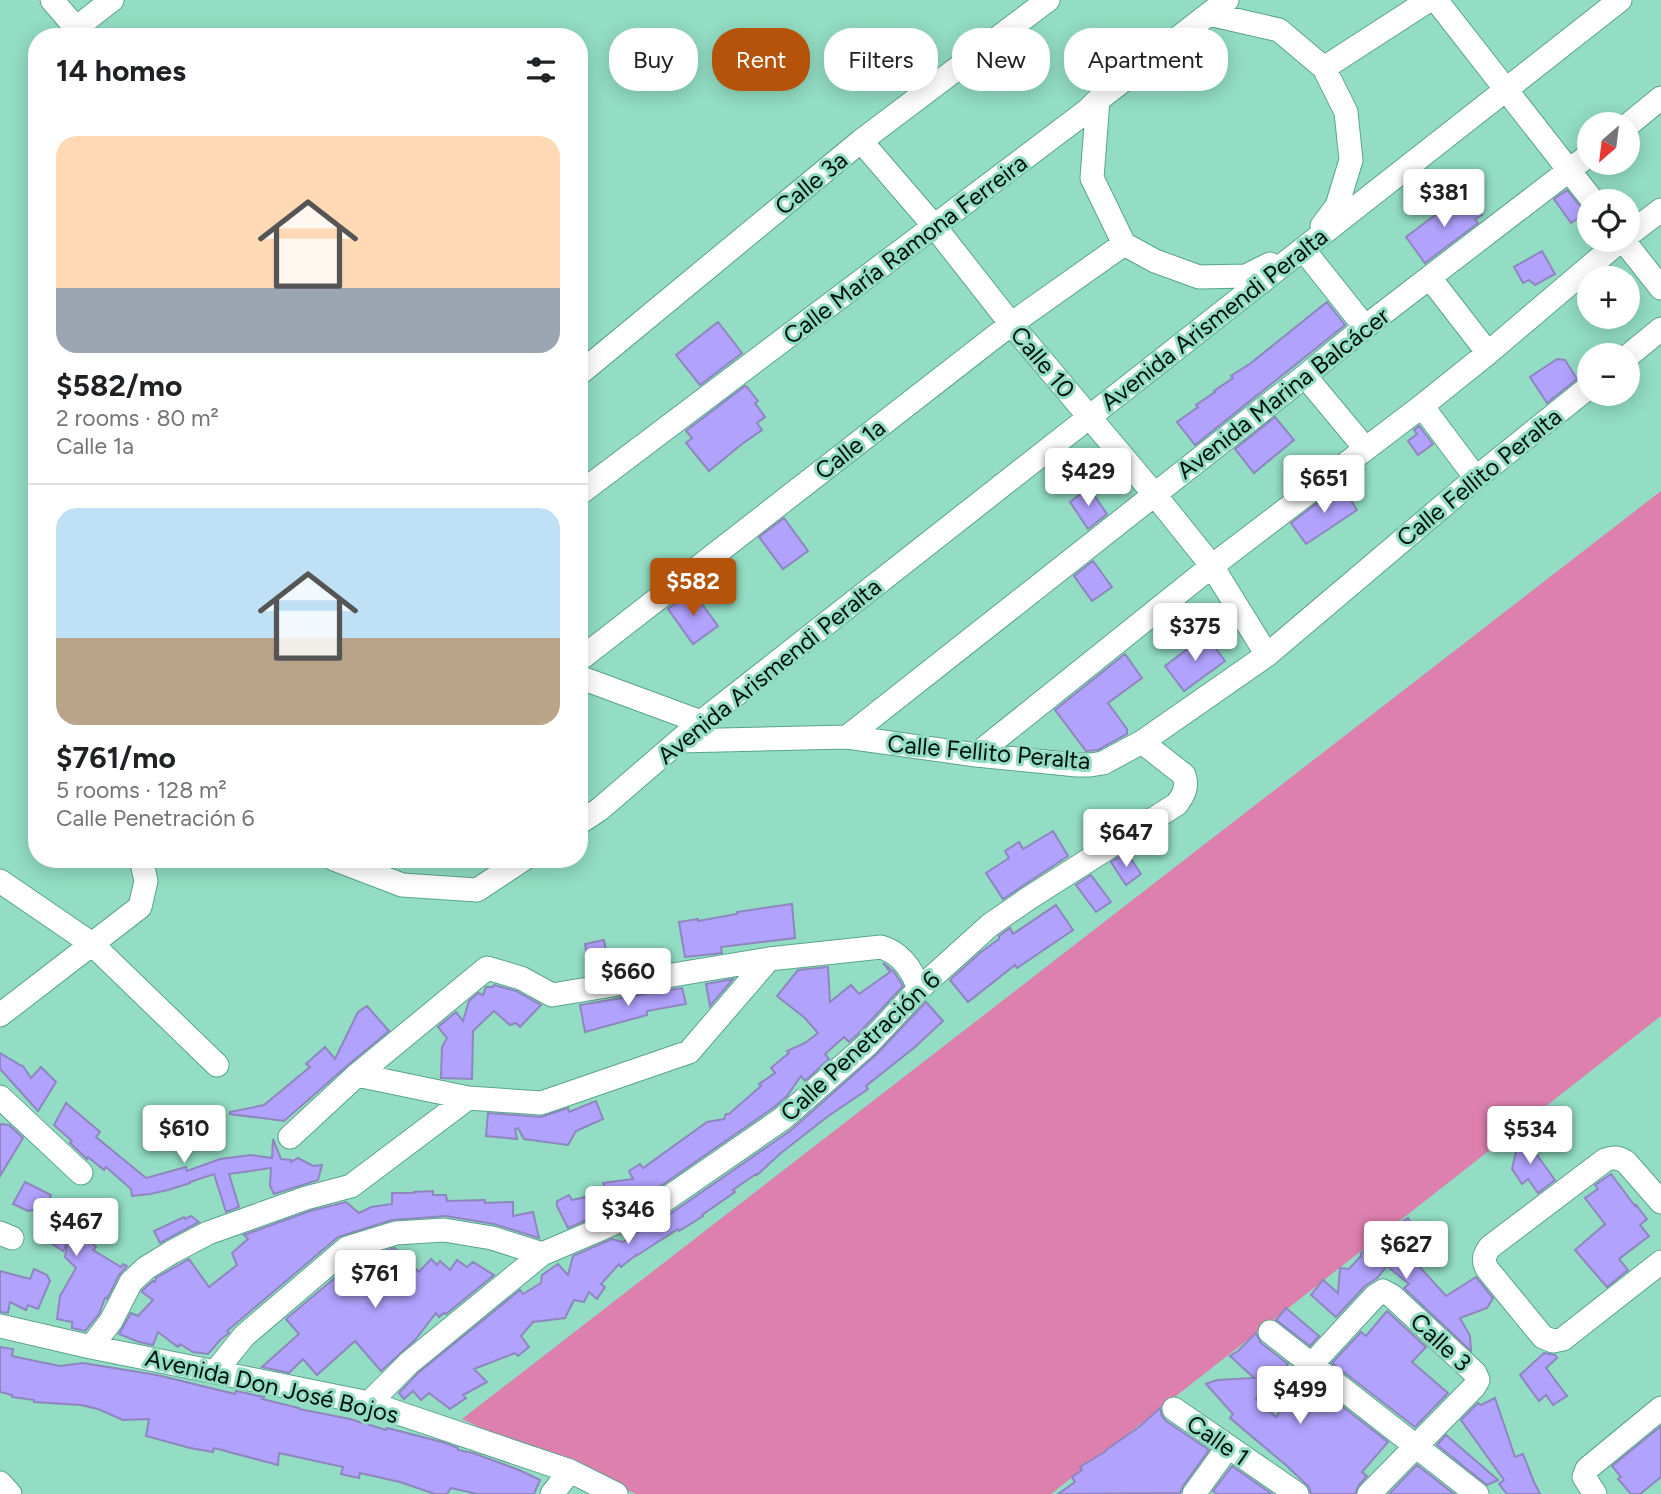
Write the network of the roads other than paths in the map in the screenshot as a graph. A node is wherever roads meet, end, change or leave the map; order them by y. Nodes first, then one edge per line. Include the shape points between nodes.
1 (52, 0) edge
2 (112, 0) edge
3 (1048, 0) edge
4 (1429, 0) edge
5 (1436, 0) edge
6 (1620, 0) edge
7 (1218, 7) edge
8 (1324, 68) junction
9 (1506, 90) junction
10 (1661, 98) edge
11 (1098, 100) junction
12 (1640, 115) edge
13 (861, 141) junction
14 (1577, 164) edge
15 (1569, 170) junction
16 (1584, 189) edge
17 (1661, 210) edge
18 (1640, 226) edge
19 (934, 227) junction
20 (1124, 244) junction
21 (1303, 249) junction
22 (1608, 252) edge
23 (1632, 252) edge
24 (1430, 278) junction
25 (1661, 288) edge
26 (1011, 324) junction
27 (1365, 327) junction
28 (1661, 329) edge
29 (1640, 346) edge
30 (1488, 353) junction
31 (588, 367) edge
32 (1305, 376) junction
33 (1577, 397) edge
34 (1422, 406) junction
35 (1090, 418) junction
36 (1365, 448) junction
37 (1476, 478) junction
38 (588, 487) edge
39 (1154, 495) junction
40 (1212, 566) junction
41 (588, 653) edge
42 (1267, 655) junction
43 (588, 680) edge
44 (701, 722) junction
45 (847, 737) junction
46 (680, 741) junction
47 (1142, 742) junction
48 (976, 755) junction
49 (590, 807) edge
50 (143, 868) edge
51 (358, 868) edge
52 (510, 868) edge
53 (0, 881) edge
54 (92, 944) junction
55 (769, 959) junction
56 (919, 989) junction
57 (0, 1015) edge
58 (217, 1065) dead end
59 (357, 1075) junction
60 (0, 1097) edge
61 (468, 1098) junction
62 (290, 1137) dead end
63 (81, 1173) dead end
64 (1661, 1202) edge
65 (542, 1254) junction
66 (1661, 1262) edge
67 (0, 1326) edge
68 (1270, 1332) dead end
69 (91, 1347) junction
70 (1312, 1364) junction
71 (215, 1372) junction
72 (369, 1403) junction
73 (1661, 1408) edge
74 (1174, 1409) dead end
75 (1417, 1446) junction
76 (1228, 1447) junction
77 (570, 1471) junction
78 (0, 1483) edge
79 (10, 1494) edge
80 (552, 1494) edge
81 (616, 1494) edge
82 (1194, 1494) edge
83 (1297, 1494) edge
84 (1369, 1494) edge
85 (1477, 1494) edge
86 (1595, 1494) edge

1 - 2 street via 76,28
3 - 13 street, Calle 3a
4 - 8 street
5 - 9 street
6 - 9 street, Avenida Arismendi Peralta
7 - 8 street via 1279,30
7 - 11 street, Calle María Ramona Ferreira
8 - 21 street via 1346,112 1351,160 1337,206
9 - 15 street
9 - 21 street, Avenida Arismendi Peralta
10 - 12 street
11 - 19 street, Calle María Ramona Ferreira
11 - 20 street via 1092,178
13 - 19 street, Calle 10
13 - 31 street, Calle 3a
14 - 15 street, Avenida Marina Balcácer
15 - 16 street
15 - 24 street, Avenida Marina Balcácer
17 - 18 street
19 - 26 street, Calle 10
19 - 38 street, Calle María Ramona Ferreira
20 - 21 street via 1199,277 1246,276
20 - 26 street, Calle 1a
21 - 27 street
21 - 35 street, Avenida Arismendi Peralta
22 - 30 street
23 - 25 street
24 - 27 street, Avenida Marina Balcácer
24 - 30 street
26 - 35 street, Calle 10
26 - 41 street, Calle 1a
27 - 32 street, Avenida Marina Balcácer
28 - 29 street
30 - 34 street
32 - 36 street
32 - 39 street, Avenida Marina Balcácer
33 - 37 street, Calle Fellito Peralta
34 - 36 street
34 - 37 street
35 - 39 street, Calle 10
35 - 44 street, Avenida Arismendi Peralta
36 - 40 street
37 - 42 street, Calle Fellito Peralta
39 - 40 street, Calle 10
39 - 45 street, Avenida Marina Balcácer
40 - 42 street, Calle 10
40 - 48 street
42 - 47 street, Calle Fellito Peralta
43 - 44 street
44 - 46 street, Avenida Arismendi Peralta
45 - 46 street, Calle Fellito Peralta
45 - 48 street, Calle Fellito Peralta
46 - 49 street, Avenida Arismendi Peralta
47 - 48 street, Calle Fellito Peralta via 1090,765
47 - 56 street, Calle Penetración 6 via 1184,775 1187,783 1177,804 990,925
50 - 54 street via 146,881 140,907
51 - 52 street via 402,885 477,890
53 - 54 street
54 - 57 street
54 - 58 street
55 - 56 street via 881,947 891,950 914,973
55 - 59 street via 552,995 521,978 487,968
55 - 61 street via 689,1052 541,1104
56 - 65 street, Calle Penetración 6 via 868,1044 771,1127 659,1204
59 - 61 street
59 - 62 street
60 - 63 street
61 - 69 street via 351,1186 208,1233 146,1268 131,1282
64 - 66 street via 1626,1163 1619,1158 1605,1160 1490,1247 1484,1264 1543,1337 1553,1341 1563,1339
65 - 71 street via 492,1238 444,1230 396,1233 347,1248 244,1336
65 - 72 street, Calle Penetración 6 via 409,1363
67 - 69 street, Avenida Don José Bojos
68 - 70 street
69 - 71 street, Avenida Don José Bojos
70 - 75 street
70 - 75 street, Calle 3 via 1375,1296 1383,1291 1392,1296 1475,1373 1478,1381
71 - 72 street, Avenida Don José Bojos
72 - 77 street, Avenida Don José Bojos
73 - 86 street via 1587,1469 1584,1477
74 - 76 street, Calle 1
75 - 84 street
75 - 85 street
76 - 82 street
76 - 83 street, Calle 1
77 - 80 street
77 - 81 street, Avenida Don José Bojos
78 - 79 street

